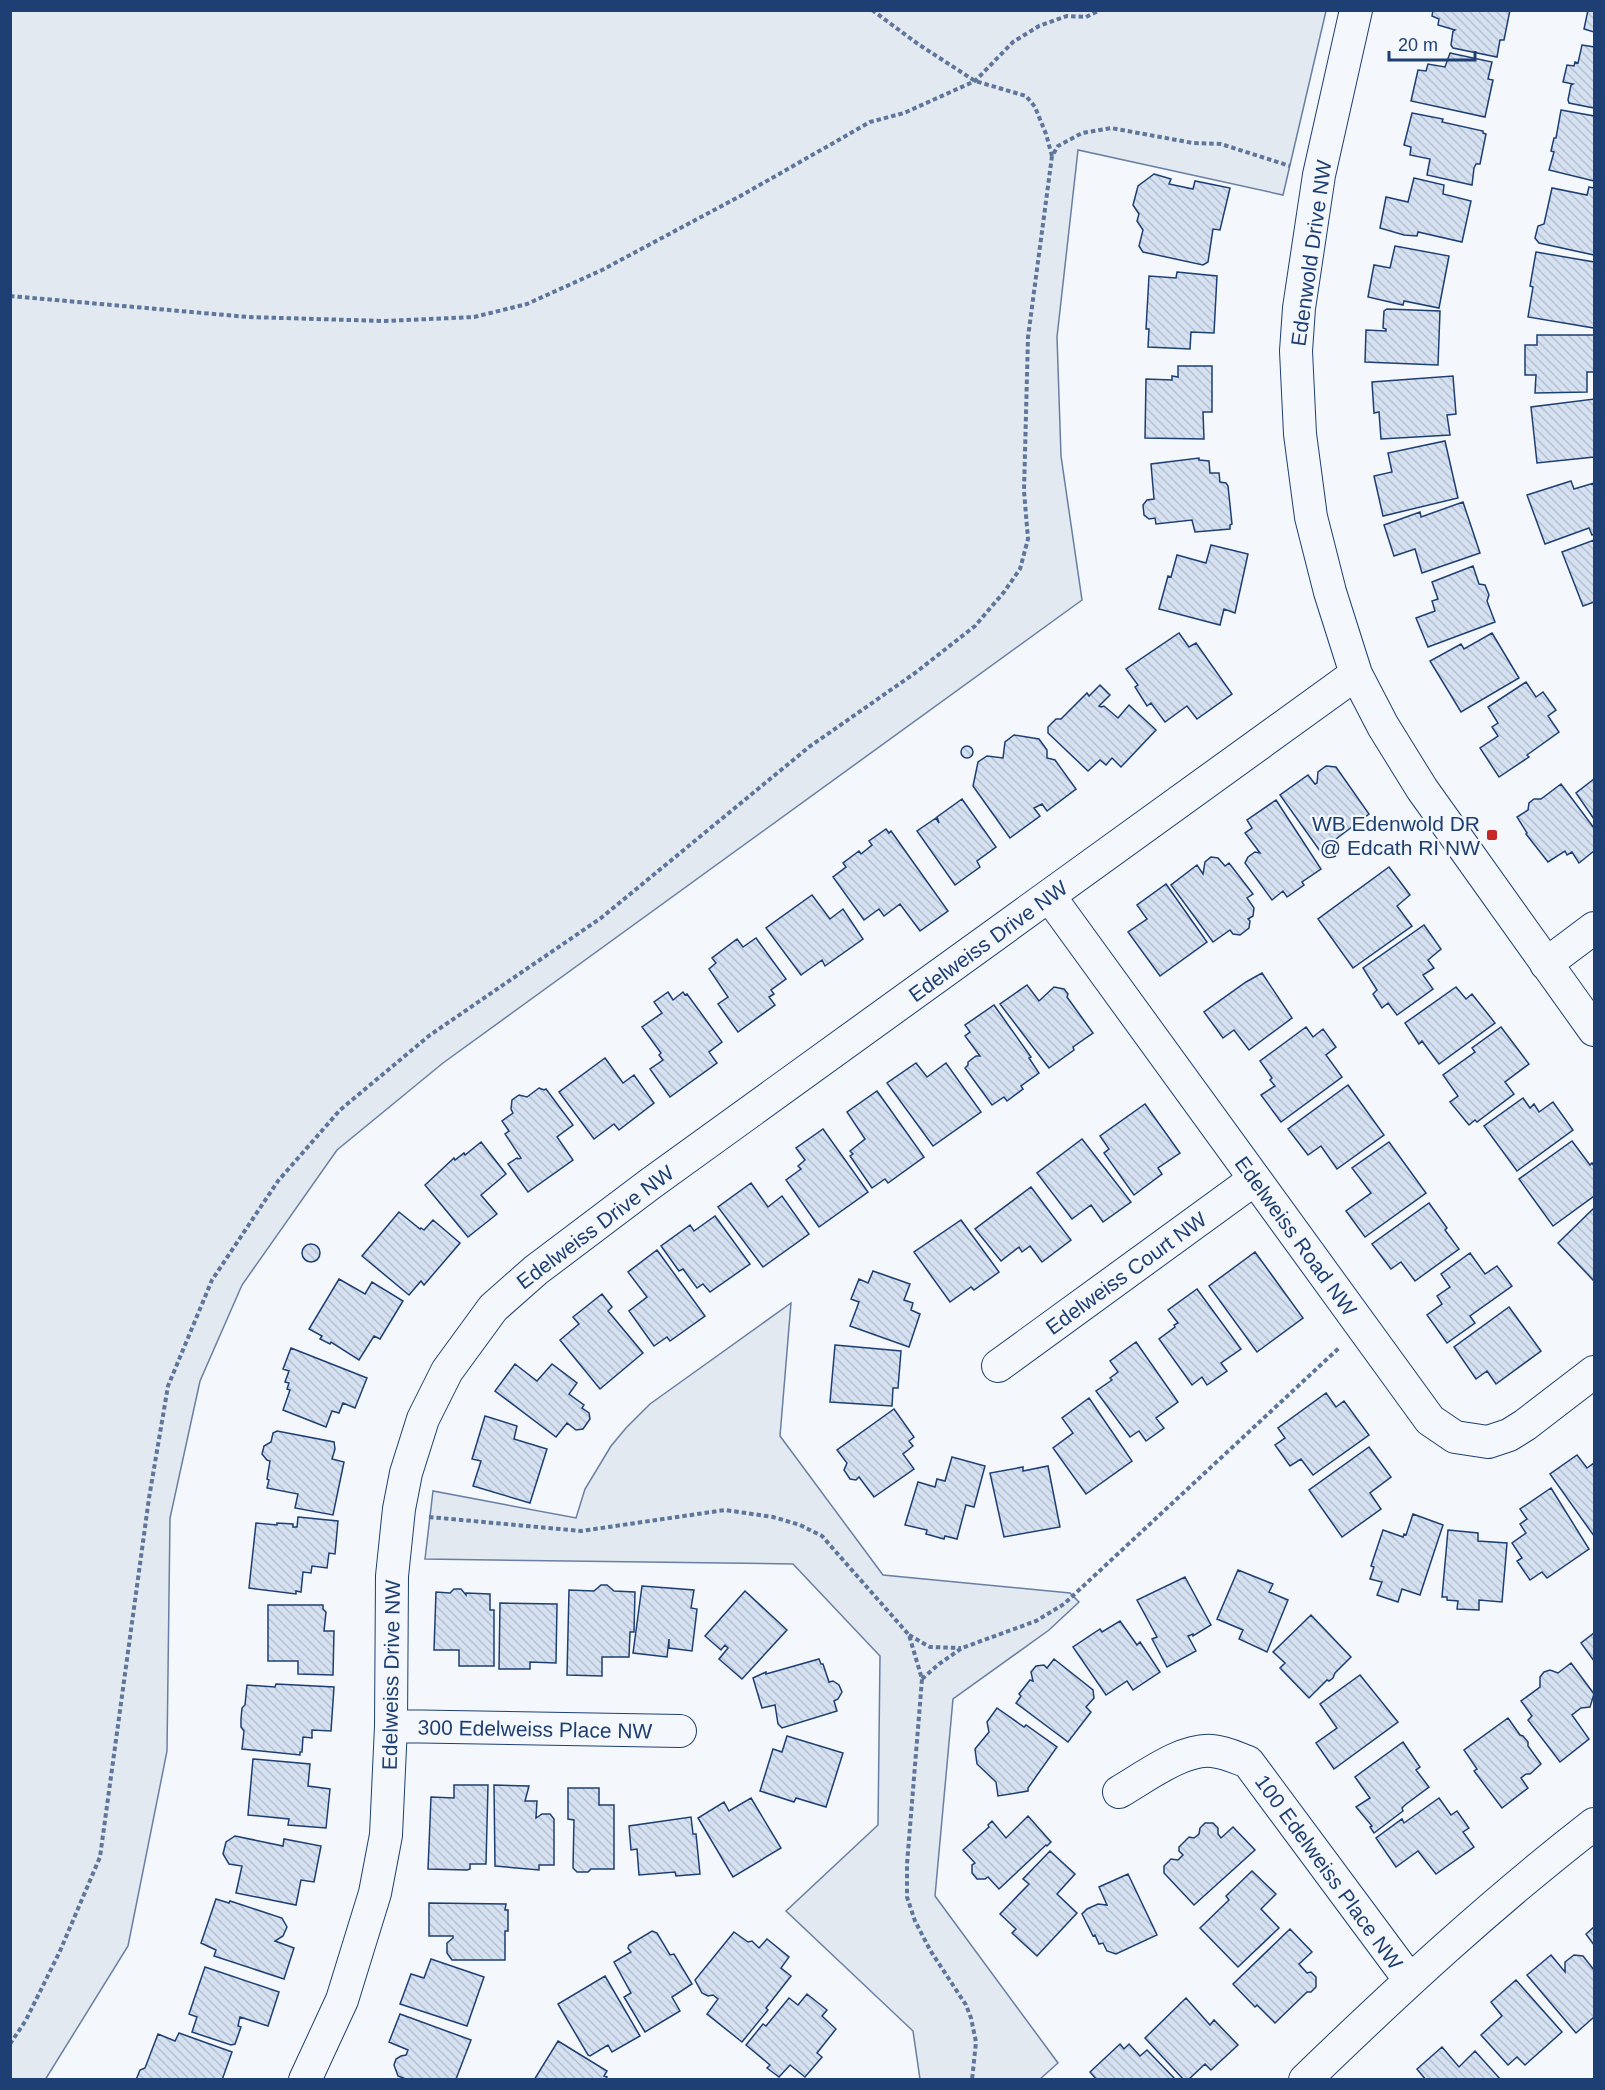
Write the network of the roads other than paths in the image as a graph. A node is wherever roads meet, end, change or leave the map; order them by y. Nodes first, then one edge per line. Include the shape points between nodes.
1 (1356, 10) edge
2 (1356, 674) junction
3 (1050, 897) junction
4 (1594, 928) edge
5 (1546, 963) junction
6 (1594, 1030) edge
7 (1255, 1179) junction
8 (998, 1366) dead end
9 (1594, 1372) edge
10 (391, 1726) junction
11 (680, 1731) dead end
12 (1119, 1792) dead end
13 (1594, 1824) edge
14 (1409, 1979) junction
15 (305, 2079) edge
16 (1305, 2079) edge

1 - 2 street, Edenwold Drive NW via 1319,175 1296,351 1300,434 1311,517
2 - 3 street, Edelweiss Drive NW
2 - 5 street, Edenwold Drive NW via 1422,789
3 - 7 street, Edelweiss Road NW
3 - 10 street, Edelweiss Drive NW via 650,1184 536,1270 493,1308 447,1371 423,1419 406,1473 392,1576
4 - 5 street
5 - 6 street, Edenwold Drive NW
7 - 8 street, Edelweiss Court NW
7 - 9 street, Edelweiss Road NW via 1430,1420 1455,1437 1488,1442 1509,1435
10 - 11 street, 300 Edelweiss Place NW
10 - 15 street, Edelweiss Drive NW via 386,1835 375,1893 342,2000
12 - 14 street, 100 Edelweiss Place NW via 1190,1752 1212,1751 1248,1762
13 - 14 street
14 - 16 street

